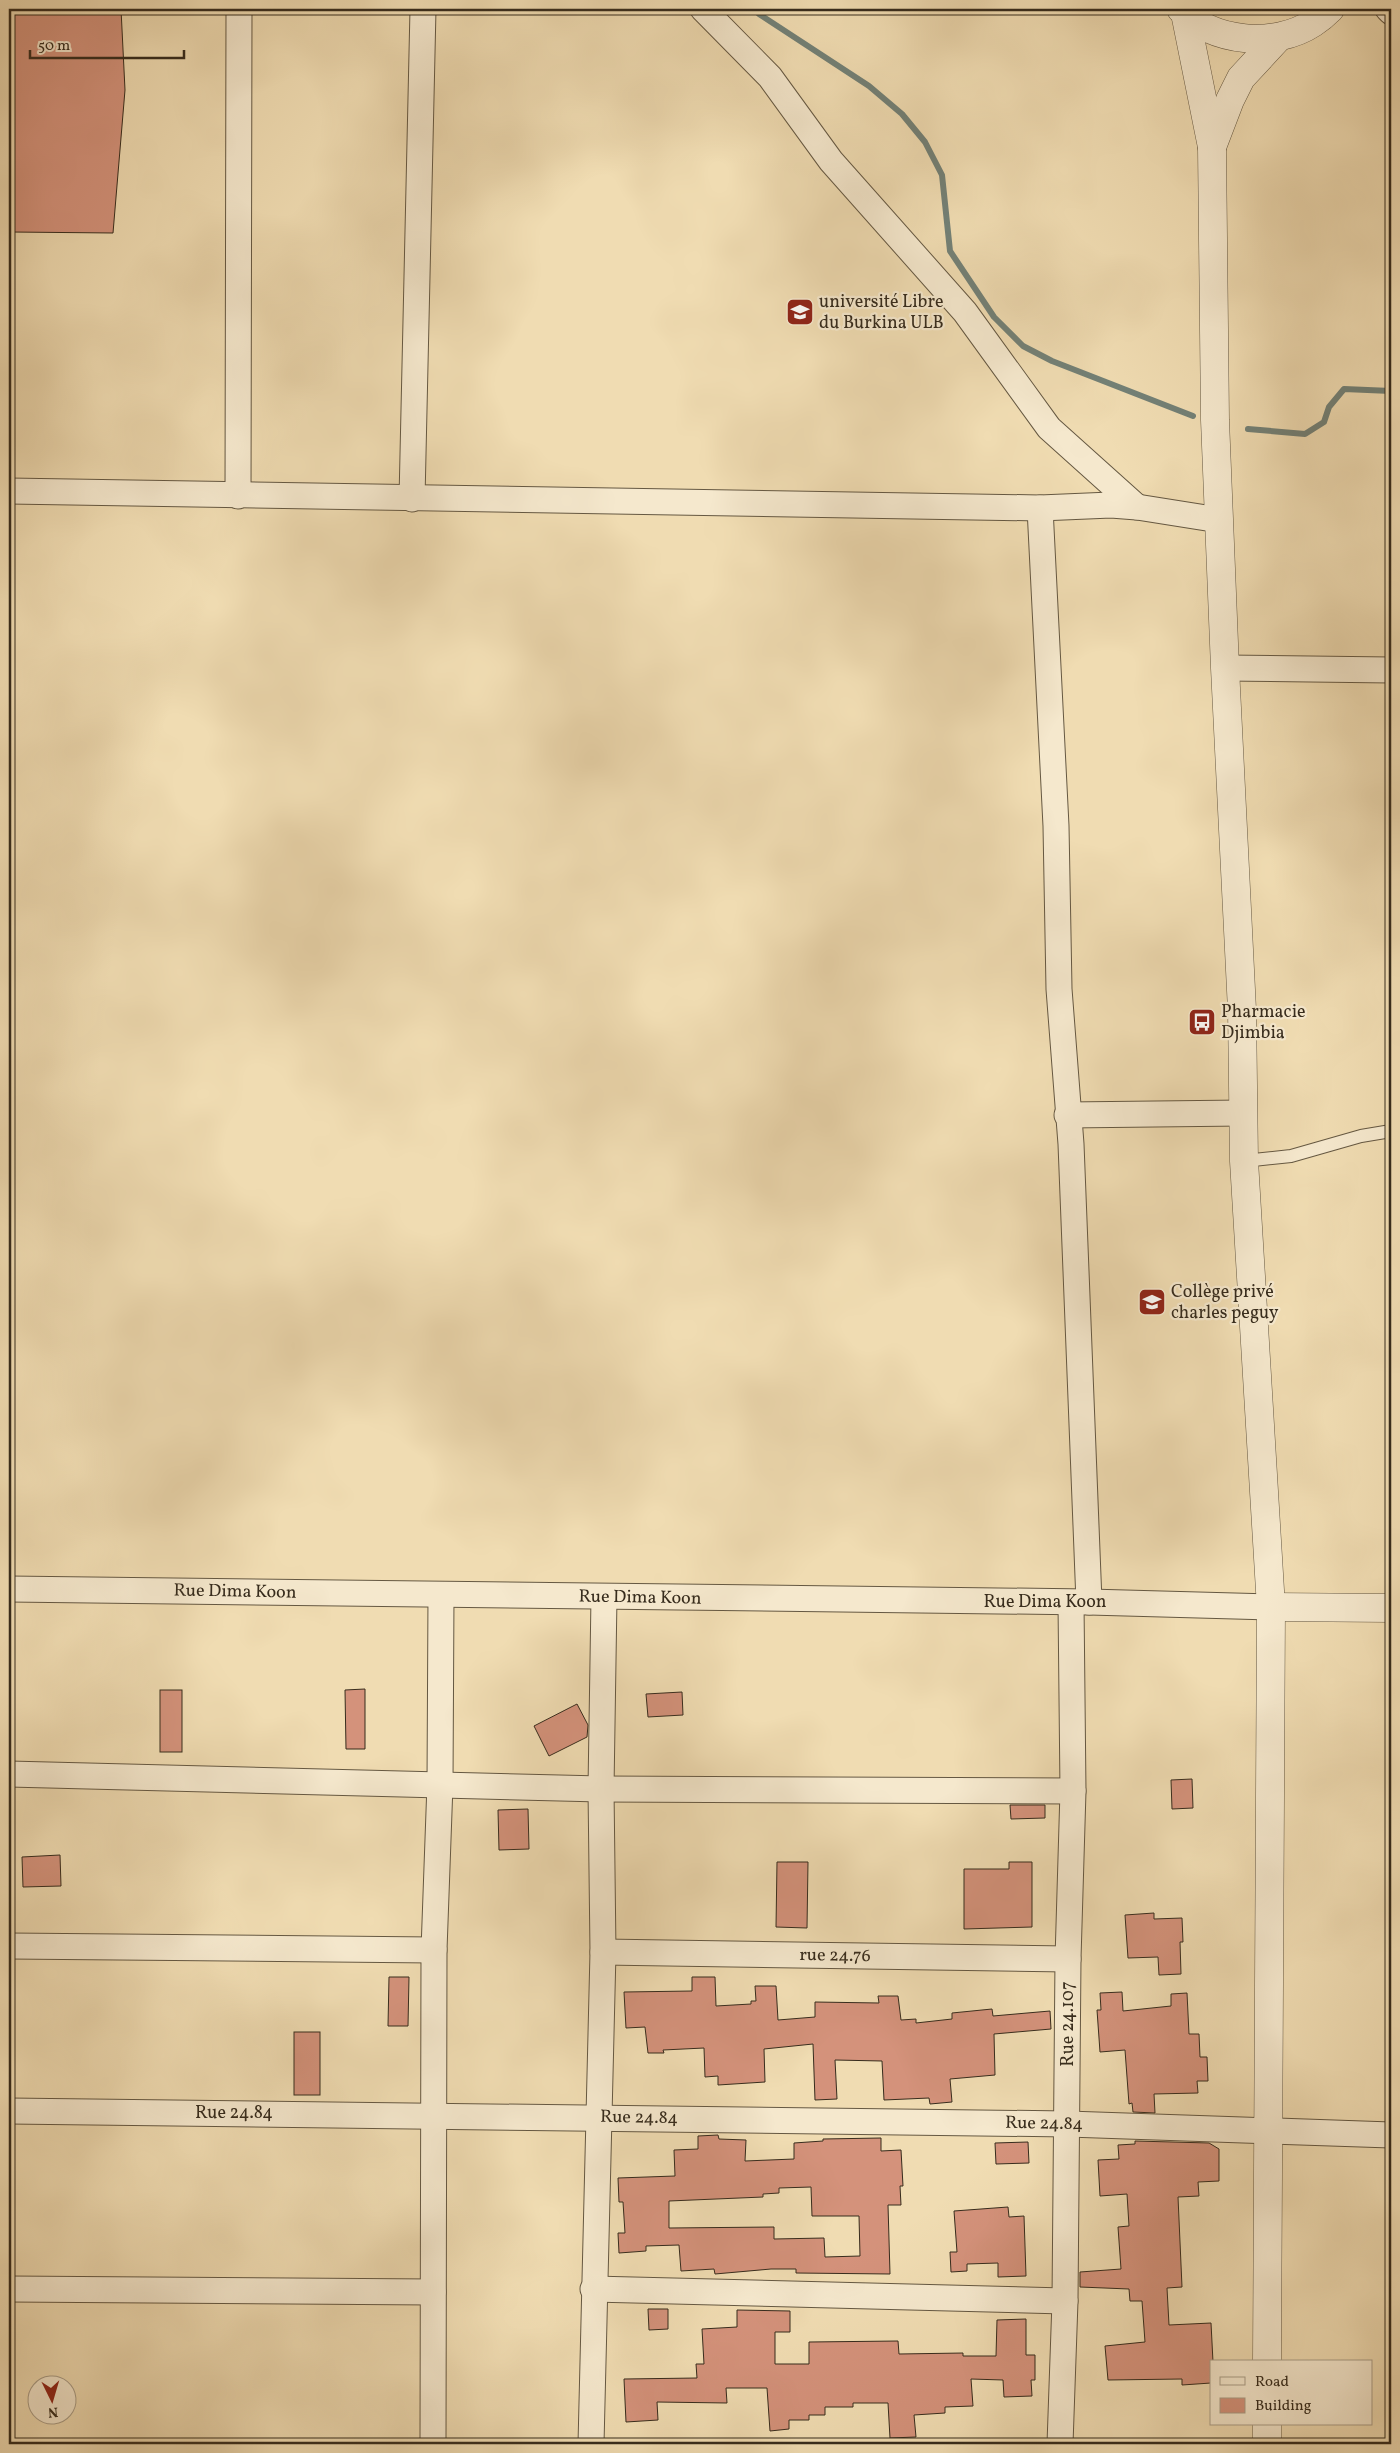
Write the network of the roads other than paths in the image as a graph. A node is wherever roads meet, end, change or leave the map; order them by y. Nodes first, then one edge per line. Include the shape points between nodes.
1 (239, 9) edge
2 (423, 9) edge
3 (703, 9) edge
4 (1330, 9) edge
5 (1388, 9) edge
6 (1183, 11) edge
7 (1391, 12) edge
8 (1279, 37) junction
9 (1212, 148) junction
10 (9, 492) edge
11 (238, 496) junction
12 (412, 499) junction
13 (1137, 507) junction
14 (1040, 508) junction
15 (1219, 520) junction
16 (1225, 668) junction
17 (1391, 670) edge
18 (1242, 1113) junction
19 (1067, 1115) junction
20 (1391, 1131) edge
21 (1244, 1160) junction
22 (9, 1589) edge
23 (441, 1594) junction
24 (604, 1597) junction
25 (1080, 1602) junction
26 (1271, 1606) junction
27 (1391, 1608) edge
28 (9, 1774) edge
29 (440, 1784) junction
30 (601, 1789) junction
31 (1072, 1791) junction
32 (9, 1946) edge
33 (434, 1950) junction
34 (603, 1952) junction
35 (1068, 1959) junction
36 (9, 2111) edge
37 (435, 2115) junction
38 (599, 2117) junction
39 (1068, 2124) junction
40 (1269, 2131) junction
41 (1391, 2135) edge
42 (9, 2289) edge
43 (593, 2289) junction
44 (433, 2292) junction
45 (1064, 2301) junction
46 (1267, 2360) edge
47 (1267, 2426) edge
48 (433, 2444) edge
49 (591, 2444) edge
50 (1060, 2444) edge
51 (1267, 2444) edge

1 - 11 street
2 - 12 street
3 - 13 street via 770,77 831,161 965,312 1048,428
4 - 8 street via 1312,24
5 - 7 street
6 - 8 street via 1213,31 1246,39
6 - 9 street
8 - 9 street via 1241,78
9 - 15 street
10 - 11 street
11 - 12 street
12 - 14 street
13 - 14 street
13 - 15 street
14 - 19 street, Rue 24.107
15 - 16 street
16 - 17 street
16 - 18 street via 1242,1010
18 - 19 street
18 - 21 street
19 - 25 street, Rue 24.107 via 1071,1144
20 - 21 lane via 1291,1156
21 - 26 street
22 - 23 street, Rue Dima Koon
23 - 24 street, Rue Dima Koon
23 - 29 street
24 - 25 street, Rue Dima Koon
24 - 30 street
25 - 26 street, Rue Dima Koon
25 - 31 street, Rue 24.107
26 - 27 street
26 - 40 street
28 - 29 street
29 - 30 street
29 - 33 street
30 - 31 street
30 - 34 street
31 - 35 street, Rue 24.107
32 - 33 street
33 - 37 street
34 - 35 street, rue 24.76
34 - 38 street
35 - 39 street, Rue 24.107
36 - 37 street, Rue 24.84
37 - 38 street, Rue 24.84
37 - 44 street
38 - 39 street, Rue 24.84
38 - 43 street
39 - 40 street, Rue 24.84
39 - 45 street, Rue 24.107
40 - 41 street, Rue 24.84
40 - 46 street
42 - 44 street
43 - 45 street
43 - 49 street
44 - 48 street
45 - 50 street, Rue 24.107
47 - 51 street

